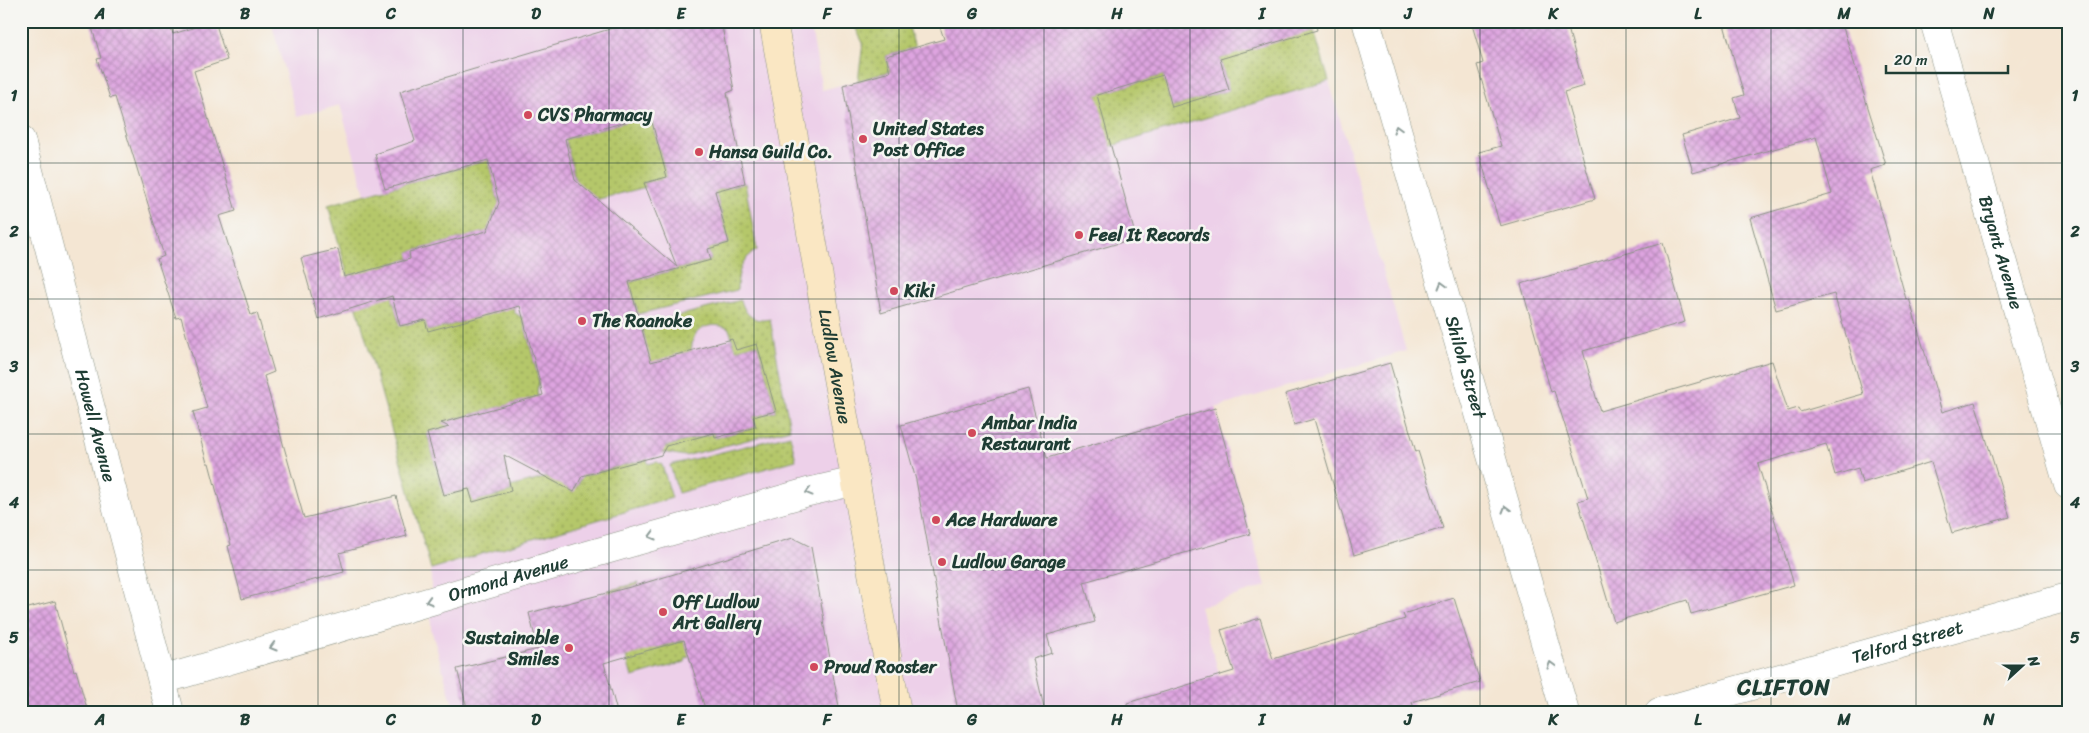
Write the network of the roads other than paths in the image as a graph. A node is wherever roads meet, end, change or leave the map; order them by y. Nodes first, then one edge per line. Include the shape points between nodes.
1 (773, 21) edge
2 (1366, 21) edge
3 (1934, 21) edge
4 (21, 140) edge
5 (856, 481) junction
6 (2068, 486) edge
7 (2068, 597) edge
8 (162, 680) junction
9 (170, 712) edge
10 (897, 712) edge
11 (1565, 712) edge
12 (1659, 712) edge

1 - 5 main road, Ludlow Avenue
11 -> 2 street, Shiloh Street
3 - 6 street, Bryant Avenue
4 - 8 street, Howell Avenue
5 -> 8 street, Ormond Avenue via 607,549
5 - 10 main road, Ludlow Avenue
7 - 12 street, Telford Street
8 - 9 street, Howell Avenue

